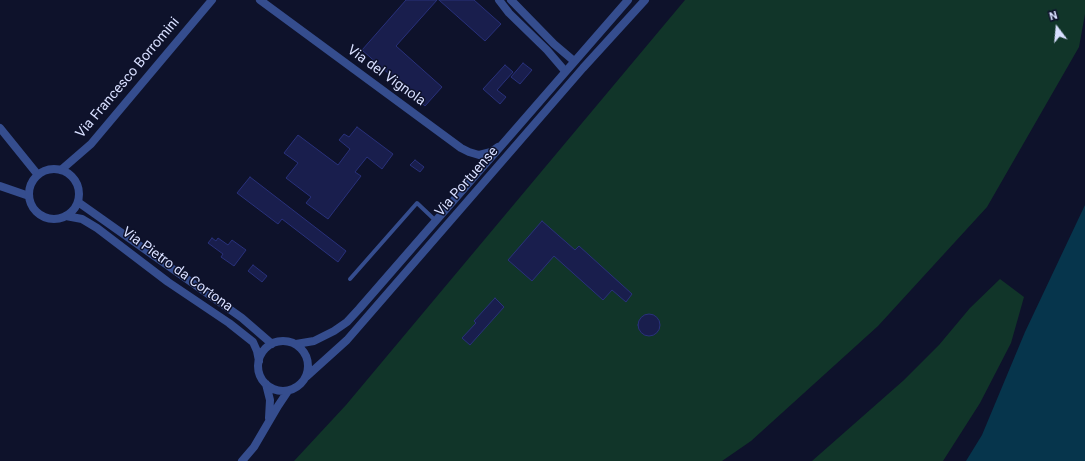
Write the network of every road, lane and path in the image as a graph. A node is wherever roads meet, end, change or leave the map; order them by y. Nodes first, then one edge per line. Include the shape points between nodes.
1 (212, 0) edge
2 (260, 0) edge
3 (498, 0) edge
4 (511, 0) edge
5 (628, 0) edge
6 (645, 0) edge
7 (574, 61) junction
8 (565, 71) junction
9 (0, 128) edge
10 (500, 145) junction
11 (61, 170) junction
12 (38, 175) junction
13 (0, 186) edge
14 (29, 196) junction
15 (78, 202) junction
16 (66, 216) junction
17 (436, 221) junction
18 (350, 280) dead end
19 (272, 344) junction
20 (296, 344) junction
21 (259, 361) junction
22 (306, 377) junction
23 (266, 384) junction
24 (288, 391) junction
25 (267, 426) junction
26 (242, 461) edge

1 - 11 street, Via Francesco Borromini via 91,144
2 - 10 street, Via del Vignola via 461,148 481,155 491,152
3 - 8 street
4 - 7 street
5 - 7 street, Via Portuense
6 - 22 street, Via Portuense via 347,340
7 - 8 street, Via Portuense
8 - 10 street, Via Portuense
9 - 12 street
10 - 17 street, Via Portuense
11 - 12 street via 49,170
11 - 15 street via 74,179 78,186
12 - 14 street via 33,180
13 - 14 street
14 - 16 street via 35,210 42,216 54,219
15 - 16 street
15 - 19 street, Via Pietro da Cortona via 242,318
16 - 21 street, Via Pietro da Cortona via 82,219 97,228 168,282 229,323 252,342
17 - 18 lane via 417,203
17 - 20 street, Via Portuense via 347,322 314,341
19 - 20 street
19 - 21 street via 264,351
20 - 22 street via 307,359
21 - 23 street via 259,371
22 - 24 street via 297,387
23 - 24 street via 277,390
23 - 25 street via 270,400
24 - 25 street
25 - 26 street

